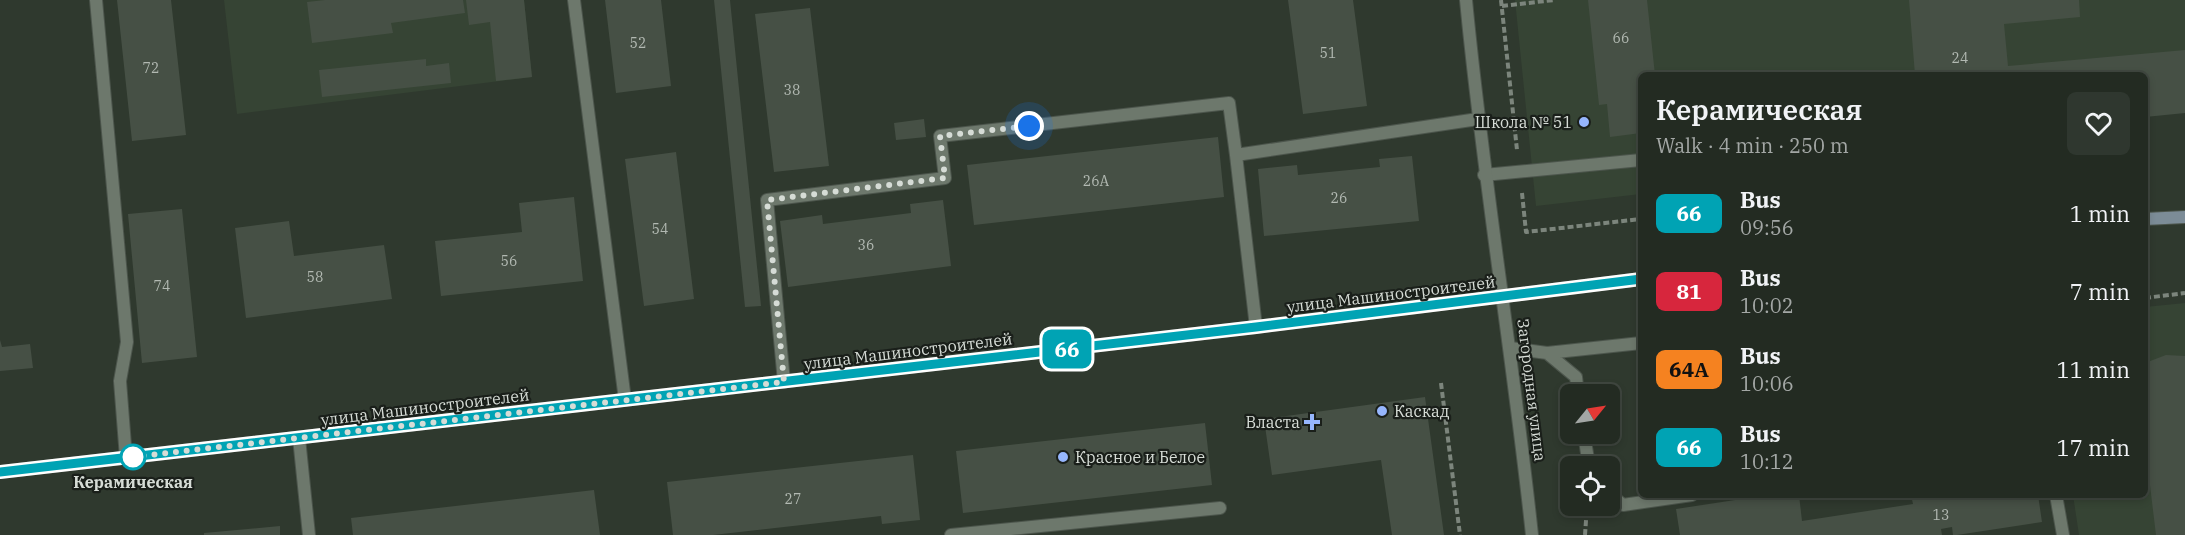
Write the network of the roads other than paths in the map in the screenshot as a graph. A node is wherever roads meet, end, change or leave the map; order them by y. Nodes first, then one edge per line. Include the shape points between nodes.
1 (96, 0) edge
2 (574, 0) edge
3 (1466, 0) edge
4 (1478, 119) junction
5 (1236, 155) junction
6 (1638, 160) edge
7 (1484, 175) junction
8 (2185, 217) edge
9 (2148, 219) edge
10 (1638, 279) edge
11 (1503, 296) junction
12 (1256, 327) junction
13 (1638, 343) edge
14 (1510, 348) junction
15 (1547, 352) junction
16 (784, 382) junction
17 (1577, 384) edge
18 (625, 400) junction
19 (299, 438) junction
20 (126, 458) junction
21 (0, 472) edge
22 (1669, 498) edge
23 (2057, 498) edge
24 (1620, 502) edge
25 (1220, 508) dead end
26 (309, 535) edge
27 (951, 535) edge
28 (1532, 535) edge
29 (2063, 535) edge

1 - 20 street via 127,342 120,381
2 - 18 street
3 - 4 street, Загородная улица
4 - 5 street
4 - 7 street, Загородная улица
5 - 12 street
5 - 16 street via 1229,103 940,136 945,178 767,200
6 - 7 street
7 - 11 street, Загородная улица
8 - 9 street
10 - 11 street, улица Машиностроителей
11 - 12 street, улица Машиностроителей
11 - 14 street, Загородная улица
12 - 16 street, улица Машиностроителей
13 - 15 street
14 - 15 street
14 - 28 street, Загородная улица
15 - 17 street via 1576,377
16 - 18 street, улица Машиностроителей
18 - 19 street, улица Машиностроителей
19 - 20 street, улица Машиностроителей
19 - 26 street
20 - 21 street, улица Машиностроителей
22 - 24 street
23 - 29 street
25 - 27 street

